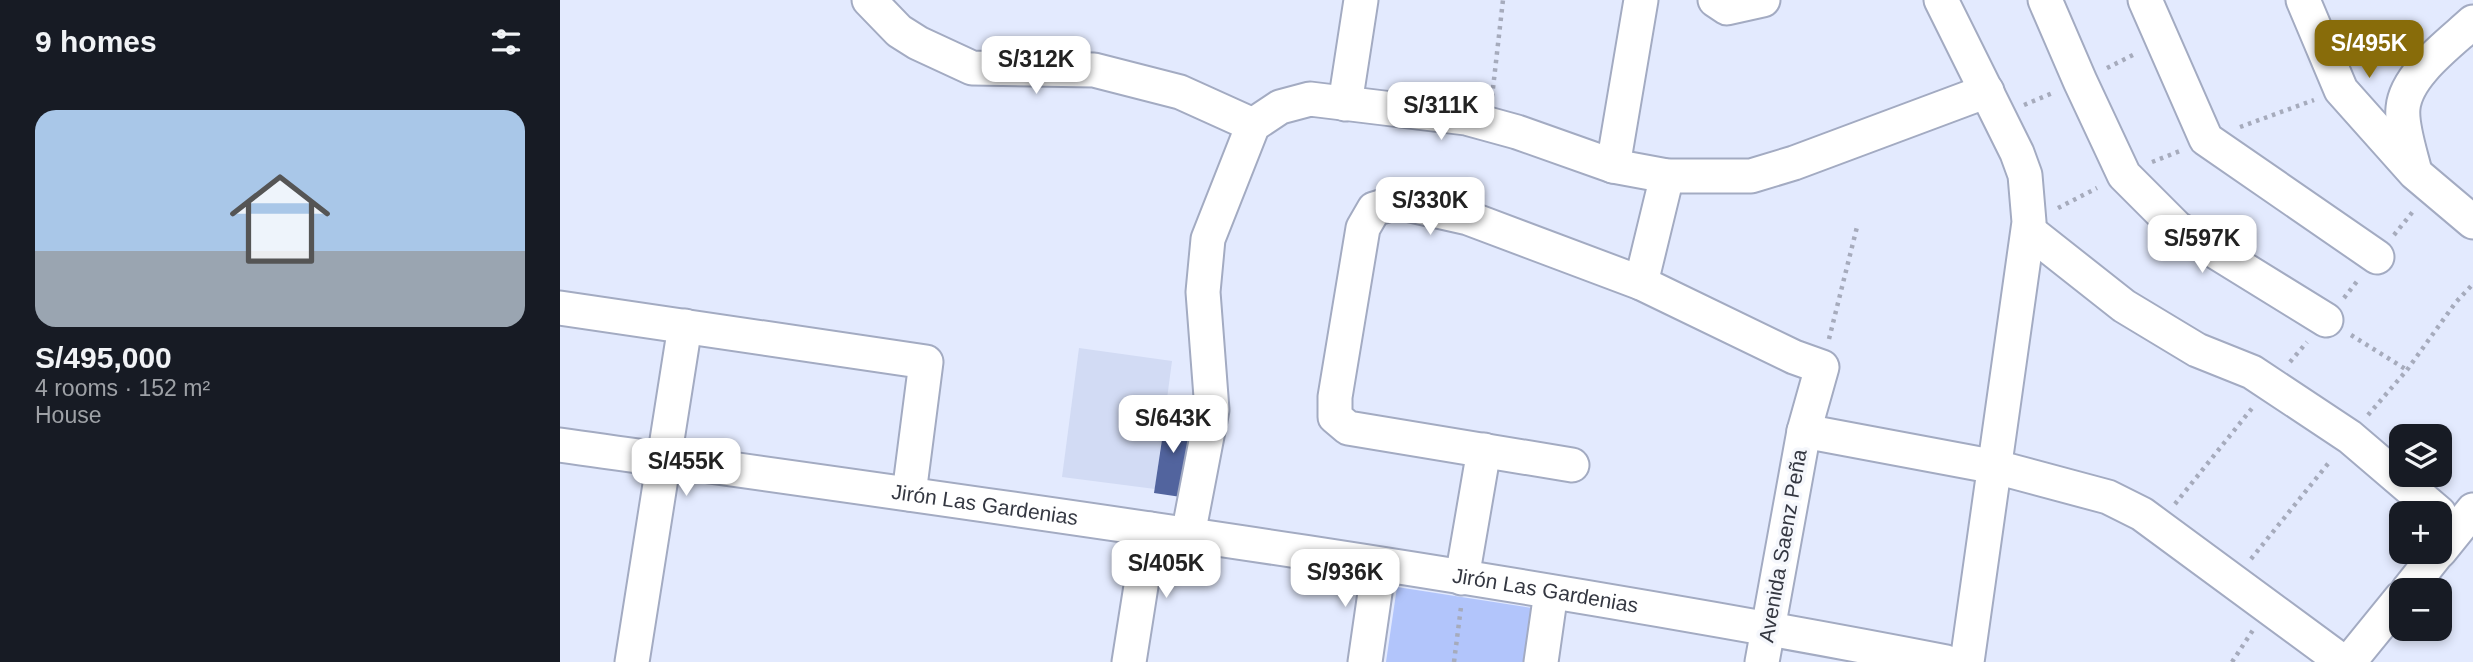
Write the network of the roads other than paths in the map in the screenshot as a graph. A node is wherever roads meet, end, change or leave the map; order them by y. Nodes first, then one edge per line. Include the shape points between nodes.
1 (869, 0) edge
2 (1361, 0) edge
3 (1641, 0) edge
4 (1714, 0) edge
5 (1763, 0) edge
6 (1941, 0) edge
7 (2045, 0) edge
8 (2144, 0) edge
9 (2303, 0) edge
10 (2473, 22) edge
11 (1987, 92) junction
12 (1345, 104) junction
13 (1253, 125) junction
14 (1613, 166) junction
15 (1667, 176) junction
16 (2424, 180) junction
17 (2473, 222) edge
18 (2029, 231) junction
19 (2377, 257) road end
20 (1641, 283) junction
21 (560, 307) edge
22 (2326, 320) road end
23 (685, 326) junction
24 (1804, 431) junction
25 (560, 445) edge
26 (1484, 450) junction
27 (664, 460) junction
28 (1572, 465) dead end
29 (1996, 467) junction
30 (909, 494) junction
31 (2419, 501) edge
32 (1150, 529) junction
33 (1188, 535) junction
34 (1379, 565) junction
35 (1462, 590) junction
36 (1551, 592) junction
37 (2389, 612) edge
38 (1767, 627) junction
39 (632, 662) edge
40 (1129, 662) edge
41 (1365, 662) edge
42 (1541, 662) edge
43 (1762, 662) edge
44 (1946, 662) edge
45 (1968, 662) edge
46 (2343, 662) edge
47 (2348, 662) edge

1 - 13 street via 918,43 972,68 1094,70 1180,92
2 - 12 street
3 - 14 street
4 - 5 street via 1727,8
6 - 11 street
7 - 22 street via 2123,175 2178,228
8 - 19 street via 2206,139
9 - 16 street via 2341,90
10 - 16 street via 2407,89 2403,111
11 - 15 street via 1751,176
11 - 18 street via 2025,175
12 - 13 street via 1310,99 1280,107
12 - 14 street via 1466,118
13 - 33 street via 1208,239 1203,292 1212,411
14 - 15 street
15 - 20 street
16 - 17 street
18 - 29 street
18 - 31 street via 2124,306 2197,349 2252,372 2350,437
20 - 24 street, Avenida Saenz Peña via 1822,367
20 - 26 street via 1468,218 1397,202 1374,209 1363,228 1335,417 1348,428
21 - 23 street
23 - 27 street
23 - 30 street via 926,362
24 - 29 street
24 - 38 street, Avenida Saenz Peña
25 - 27 street, Jirón Las Gardenias
26 - 28 street
26 - 35 street
27 - 30 street, Jirón Las Gardenias
27 - 39 street
29 - 45 street
29 - 46 street via 2108,497 2142,514
30 - 32 street, Jirón Las Gardenias
32 - 33 street, Jirón Las Gardenias
32 - 40 street
33 - 34 street, Jirón Las Gardenias
34 - 35 street, Jirón Las Gardenias
34 - 41 street
35 - 36 street, Jirón Las Gardenias
36 - 38 street, Jirón Las Gardenias
36 - 42 street
37 - 47 street
38 - 43 street, Avenida Saenz Peña
38 - 44 street, Jirón Las Gardenias

